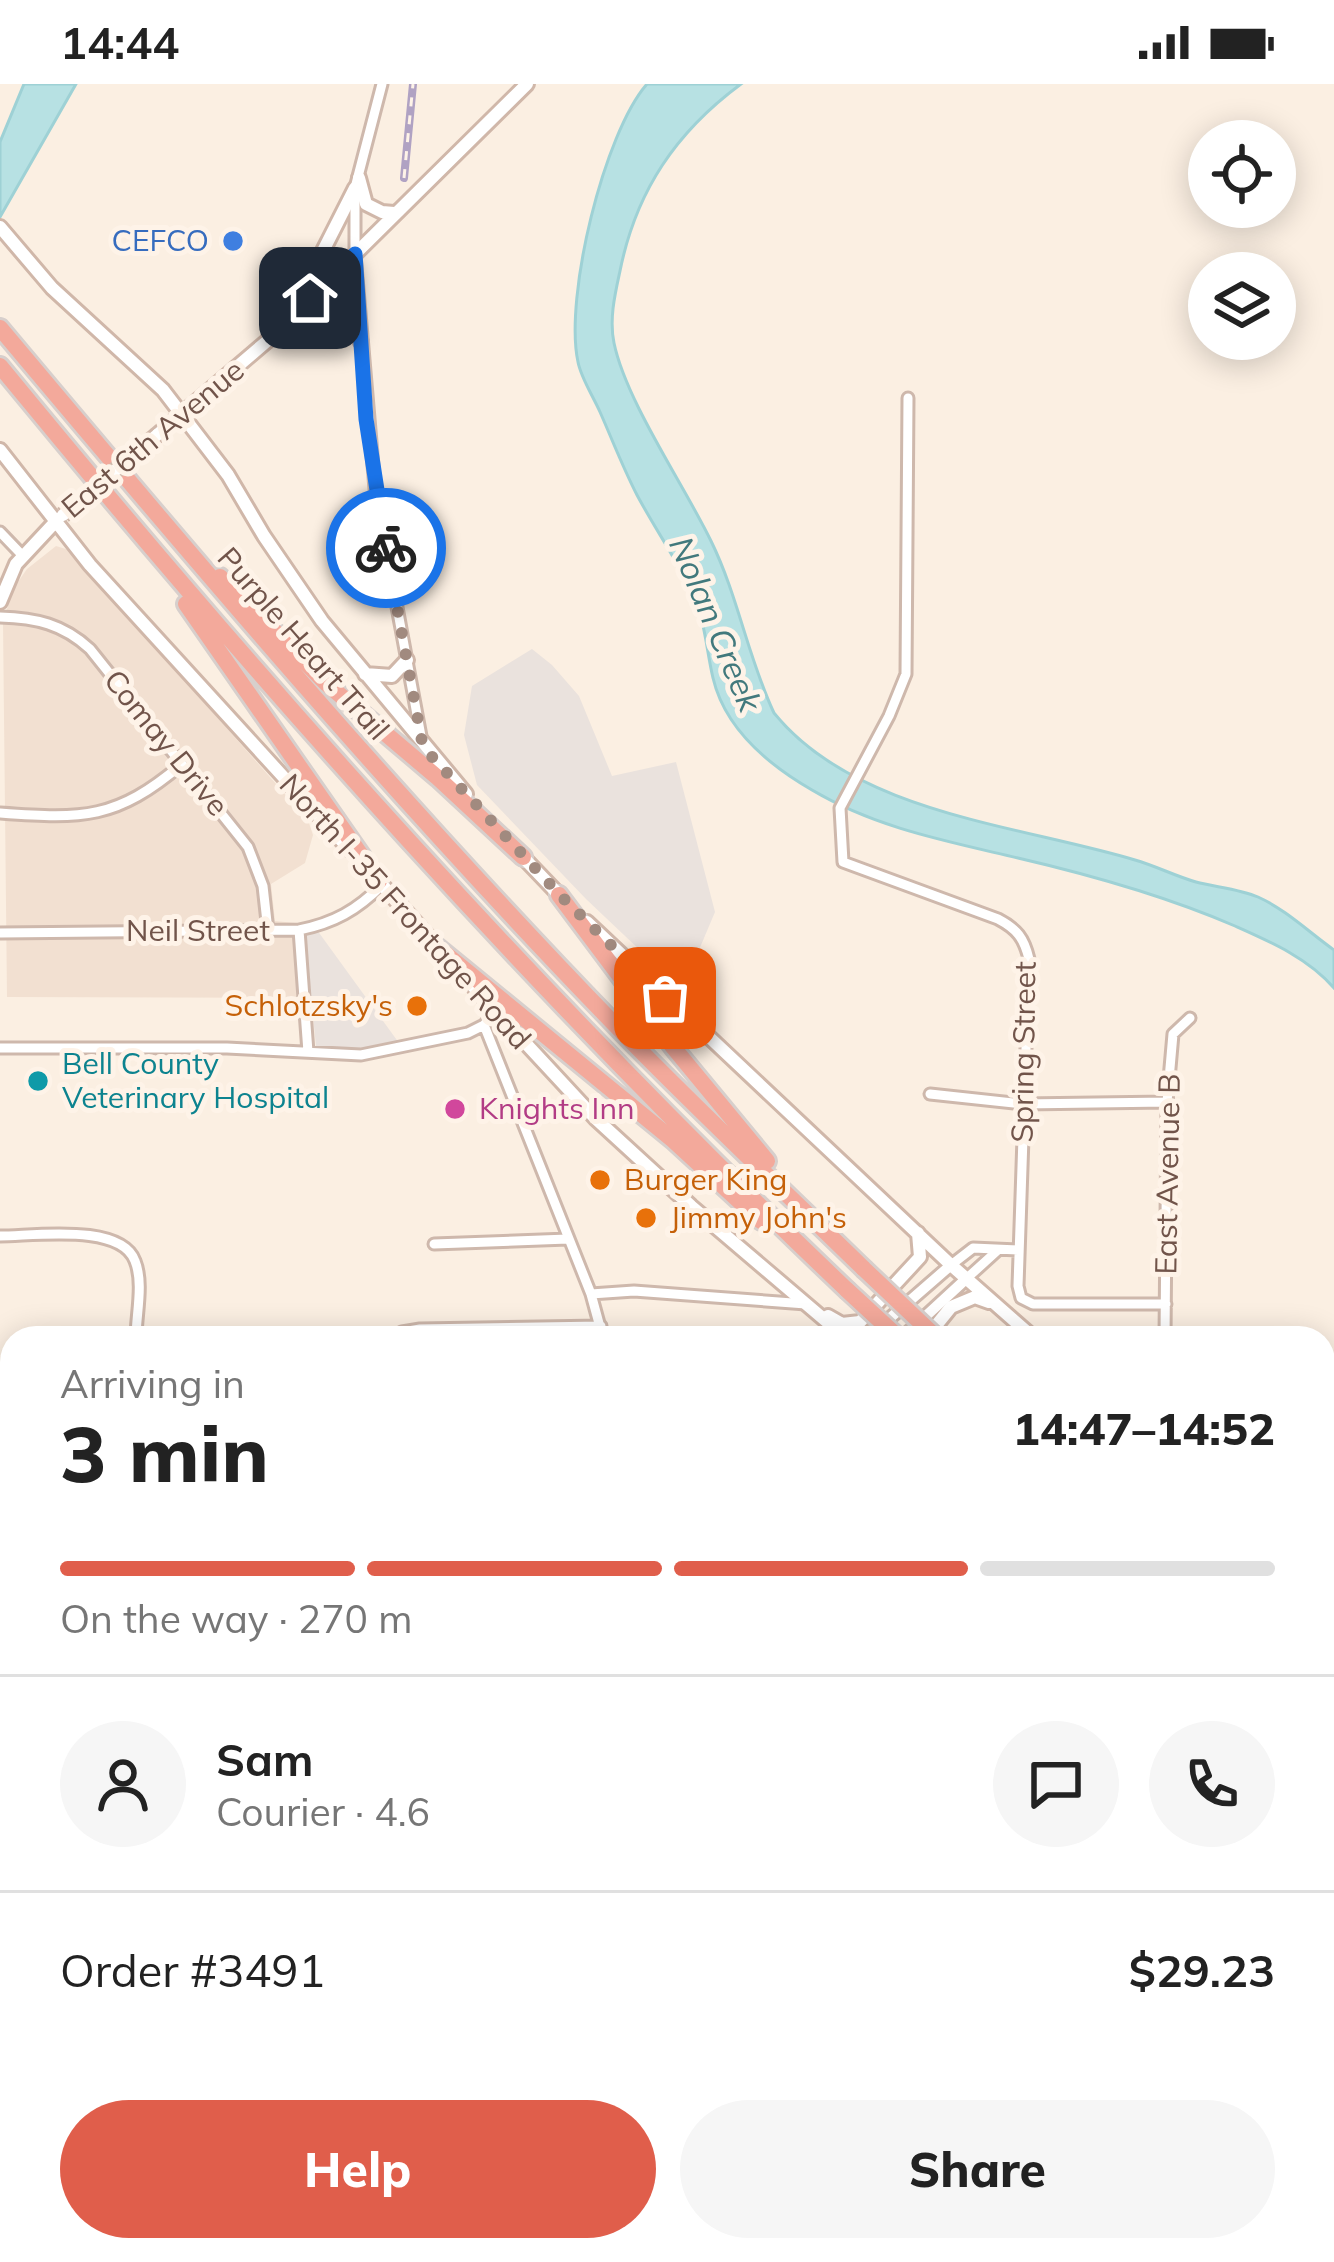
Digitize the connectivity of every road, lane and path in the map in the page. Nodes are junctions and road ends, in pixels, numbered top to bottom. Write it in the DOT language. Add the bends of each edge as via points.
graph roads {
  1 [pos="382,84"];
  2 [pos="527,84"];
  3 [pos="357,183"];
  4 [pos="394,213"];
  5 [pos="0,227"];
  6 [pos="355,254"];
  7 [pos="310,298"];
  8 [pos="287,321"];
  9 [pos="0,328"];
  10 [pos="361,342"];
  11 [pos="0,366"];
  12 [pos="908,398"];
  13 [pos="182,415"];
  14 [pos="0,450"];
  15 [pos="153,511"];
  16 [pos="59,518"];
  17 [pos="0,532"];
  18 [pos="153,552"];
  19 [pos="23,556"];
  20 [pos="0,602"];
  21 [pos="0,617"];
  22 [pos="407,661"];
  23 [pos="365,674"];
  24 [pos="423,747"];
  25 [pos="182,764"];
  26 [pos="0,813"];
  27 [pos="523,857"];
  28 [pos="380,883"];
  29 [pos="560,895"];
  30 [pos="299,930"];
  31 [pos="268,931"];
  32 [pos="0,933"];
  33 [pos="437,946"];
  34 [pos="496,1011"];
  35 [pos="1190,1018"];
  36 [pos="484,1025"];
  37 [pos="0,1048"];
  38 [pos="308,1052"];
  39 [pos="930,1094"];
  40 [pos="1167,1102"];
  41 [pos="1023,1104"];
  42 [pos="825,1231"];
  43 [pos="917,1231"];
  44 [pos="0,1237"];
  45 [pos="568,1239"];
  46 [pos="434,1244"];
  47 [pos="999,1249"];
  48 [pos="1019,1250"];
  49 [pos="816,1261"];
  50 [pos="951,1265"];
  51 [pos="966,1279"];
  52 [pos="592,1294"];
  53 [pos="806,1304"];
  54 [pos="1166,1304"];
  55 [pos="1015,1320"];
  56 [pos="136,1326"];
  57 [pos="600,1326"];
  58 [pos="832,1326"];
  59 [pos="881,1326"];
  60 [pos="888,1326"];
  61 [pos="914,1326"];
  62 [pos="924,1326"];
  63 [pos="936,1326"];
  64 [pos="1021,1326"];
  65 [pos="1165,1326"];
  1 -- 3 [label="street"];
  2 -- 4 [label="main road, East 6th Avenue"];
  3 -- 4 [label="main road" via="366,204"];
  3 -- 6 [label="street"];
  3 -- 8 [label="main road"];
  4 -- 6 [label="main road, East 6th Avenue"];
  5 -- 13 [label="main road"];
  6 -- 7 [label="main road, East 6th Avenue"];
  6 -- 10 [label="street"];
  7 -- 8 [label="main road, East 6th Avenue"];
  7 -- 10 [label="main road" via="342,307"];
  8 -- 13 [label="main road, East 6th Avenue"];
  9 -- 15 [label="highway, Purple Heart Trail"];
  10 -- 22 [label="street" via="374,483"];
  11 -- 18 [label="highway, Purple Heart Trail"];
  12 -- 41 [label="street, Spring Street" via="906,674 840,808 843,862 998,919 1025,942"];
  13 -- 16 [label="main road, East 6th Avenue, bridge"];
  13 -- 23 [label="main road"];
  14 -- 16 [label="main road, North I-35 Frontage Road"];
  15 -- 27 [label="highway" via="327,684"];
  15 -- 42 [label="highway, Purple Heart Trail" via="479,880"];
  16 -- 19 [label="main road, East 6th Avenue"];
  16 -- 28 [label="main road, North I-35 Frontage Road" via="186,672"];
  17 -- 19 [label="street"];
  18 -- 28 [label="highway"];
  18 -- 49 [label="highway, Purple Heart Trail" via="451,888"];
  19 -- 20 [label="main road, East 6th Avenue"];
  21 -- 25 [label="street, Comay Drive" via="44,621 74,635"];
  22 -- 23 [label="main road" via="392,676"];
  22 -- 24 [label="street"];
  23 -- 24 [label="main road"];
  24 -- 27 [label="main road"];
  25 -- 26 [label="street" via="102,813"];
  25 -- 31 [label="street, Comay Drive" via="258,867"];
  27 -- 29 [label="main road"];
  28 -- 30 [label="street, Neil Street" via="359,907"];
  28 -- 33 [label="main road, North I-35 Frontage Road"];
  29 -- 42 [label="highway"];
  29 -- 43 [label="main road"];
  30 -- 31 [label="street, Neil Street"];
  30 -- 38 [label="street"];
  31 -- 32 [label="street, Neil Street"];
  33 -- 34 [label="main road, North I-35 Frontage Road"];
  33 -- 49 [label="highway"];
  34 -- 36 [label="street"];
  34 -- 53 [label="main road, North I-35 Frontage Road" via="650,1170"];
  35 -- 40 [label="street, East Avenue B" via="1173,1034"];
  36 -- 38 [label="street" via="380,1053"];
  36 -- 45 [label="street"];
  37 -- 38 [label="street"];
  39 -- 41 [label="street"];
  40 -- 41 [label="street"];
  40 -- 54 [label="street, East Avenue B"];
  41 -- 48 [label="street, Spring Street"];
  42 -- 62 [label="highway, Purple Heart Trail, bridge"];
  43 -- 50 [label="main road"];
  43 -- 53 [label="main road" via="920,1257 860,1322 842,1324"];
  44 -- 56 [label="street" via="98,1236 127,1249 138,1275"];
  45 -- 46 [label="street"];
  45 -- 52 [label="street"];
  47 -- 48 [label="street"];
  47 -- 50 [label="street" via="973,1248"];
  47 -- 51 [label="street"];
  48 -- 54 [label="street, Spring Street" via="1024,1301"];
  49 -- 60 [label="highway, Purple Heart Trail, bridge"];
  50 -- 51 [label="main road"];
  50 -- 59 [label="street"];
  51 -- 55 [label="main road"];
  51 -- 61 [label="street"];
  52 -- 53 [label="street"];
  52 -- 57 [label="street"];
  53 -- 58 [label="main road, North I-35 Frontage Road"];
  54 -- 65 [label="street, East Avenue B"];
  55 -- 63 [label="main road" via="987,1301 964,1300"];
  55 -- 64 [label="main road"];
}
